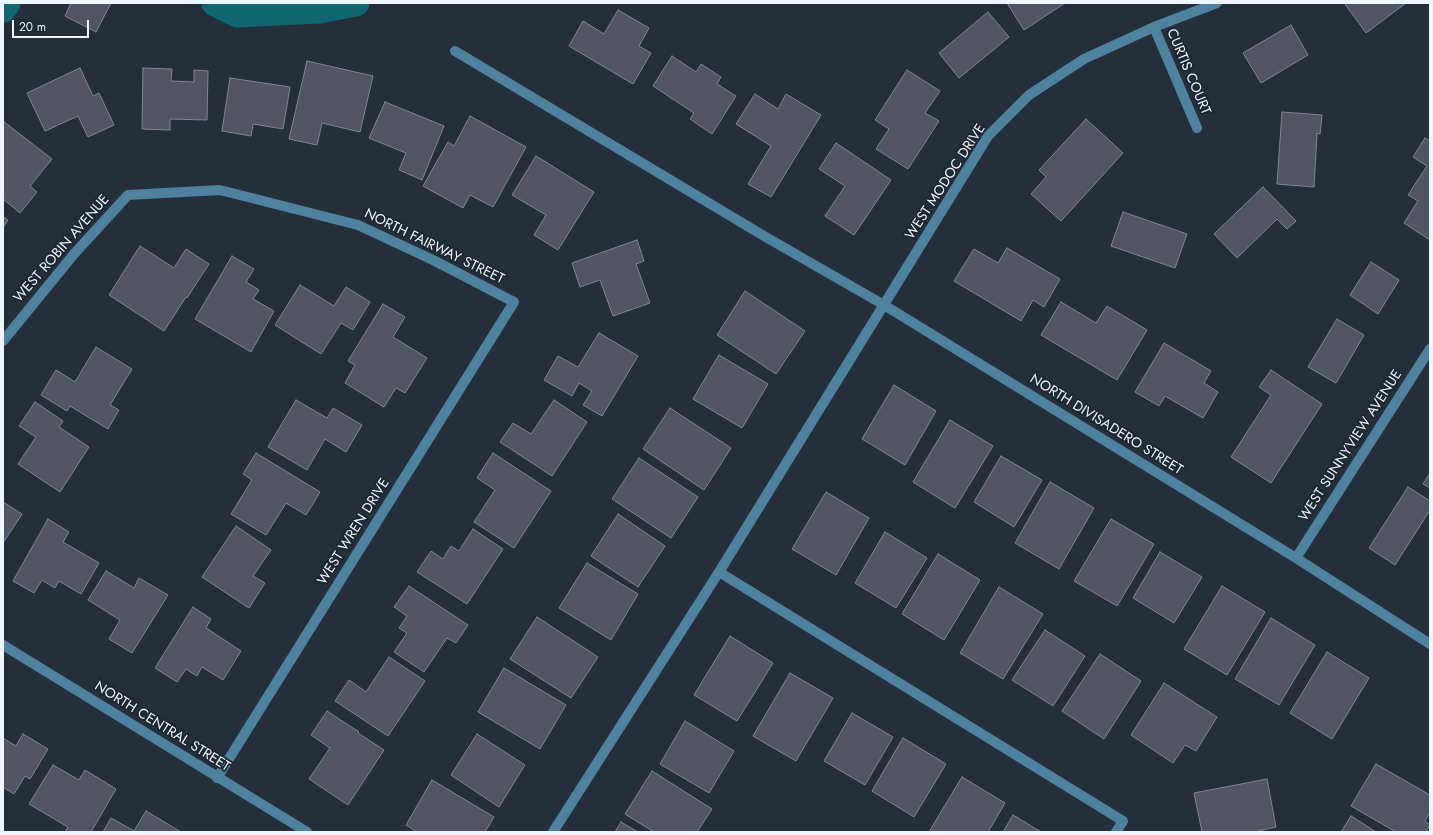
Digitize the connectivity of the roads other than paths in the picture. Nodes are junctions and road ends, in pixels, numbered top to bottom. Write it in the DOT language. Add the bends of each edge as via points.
graph roads {
  1 [pos="1217,3"];
  2 [pos="1154,27"];
  3 [pos="455,51"];
  4 [pos="1197,128"];
  5 [pos="128,195"];
  6 [pos="514,302"];
  7 [pos="884,305"];
  8 [pos="3,341"];
  9 [pos="1430,348"];
  10 [pos="1296,558"];
  11 [pos="719,572"];
  12 [pos="1430,644"];
  13 [pos="3,645"];
  14 [pos="217,778"];
  15 [pos="307,832"];
  16 [pos="553,832"];
  17 [pos="1116,832"];
  1 -- 2 [label="street, WEST MODOC DRIVE"];
  2 -- 4 [label="street, CURTIS COURT"];
  2 -- 7 [label="street, WEST MODOC DRIVE" via="1084,59 1029,95 988,136"];
  3 -- 7 [label="street, NORTH DIVISADERO STREET"];
  5 -- 6 [label="street, NORTH FAIRWAY STREET" via="220,190 358,225"];
  5 -- 8 [label="street, WEST ROBIN AVENUE" via="74,254"];
  6 -- 14 [label="street, WEST WREN DRIVE"];
  7 -- 10 [label="street, NORTH DIVISADERO STREET"];
  7 -- 11 [label="street, WEST MODOC DRIVE"];
  9 -- 10 [label="street, WEST SUNNYVIEW AVENUE"];
  10 -- 12 [label="street, NORTH DIVISADERO STREET"];
  11 -- 16 [label="street, WEST MODOC DRIVE"];
  11 -- 17 [label="street" via="1123,821"];
  13 -- 14 [label="street, NORTH CENTRAL STREET"];
  14 -- 15 [label="street, NORTH CENTRAL STREET"];
}
